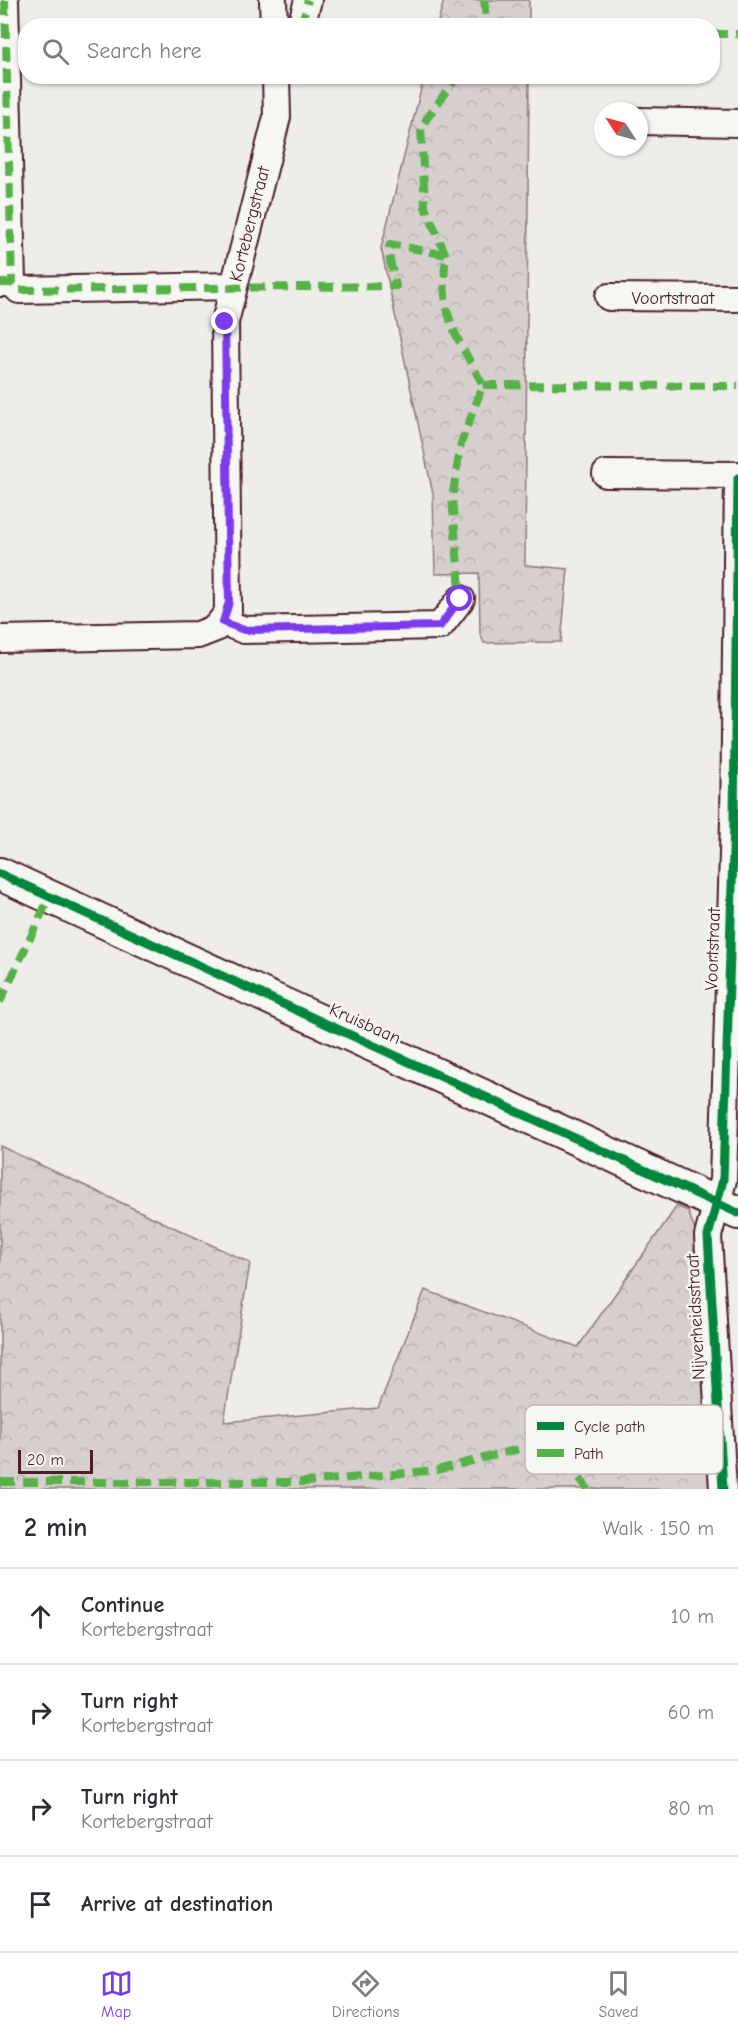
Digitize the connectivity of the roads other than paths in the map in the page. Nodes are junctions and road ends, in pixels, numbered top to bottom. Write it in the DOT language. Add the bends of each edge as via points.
graph roads {
  1 [pos="5,0"];
  2 [pos="273,0"];
  3 [pos="308,0"];
  4 [pos="274,18"];
  5 [pos="303,18"];
  6 [pos="276,84"];
  7 [pos="648,121"];
  8 [pos="738,123"];
  9 [pos="6,283"];
  10 [pos="234,286"];
  11 [pos="609,297"];
  12 [pos="738,298"];
  13 [pos="606,474"];
  14 [pos="738,477"];
  15 [pos="460,599"];
  16 [pos="223,622"];
  17 [pos="0,639"];
  18 [pos="0,874"];
  19 [pos="727,1208"];
  20 [pos="718,1405"];
  21 [pos="722,1474"];
  22 [pos="723,1489"];
  1 -- 9 [label="street"];
  2 -- 4 [label="street"];
  3 -- 5 [label="street"];
  6 -- 10 [label="street, Kortebergstraat" via="277,117"];
  7 -- 8 [label="street"];
  9 -- 10 [label="street" via="19,290"];
  10 -- 16 [label="street, Kortebergstraat" via="225,322 229,602"];
  11 -- 12 [label="street, Voortstraat"];
  13 -- 14 [label="street, Voortstraat"];
  14 -- 19 [label="street, Voortstraat" via="734,821 723,1180"];
  15 -- 16 [label="street" via="440,626 244,630"];
  16 -- 17 [label="street" via="198,635"];
  18 -- 19 [label="street, Kruisbaan"];
  19 -- 20 [label="street, Nijverheidsstraat" via="708,1236"];
  21 -- 22 [label="street, Nijverheidsstraat"];
}
